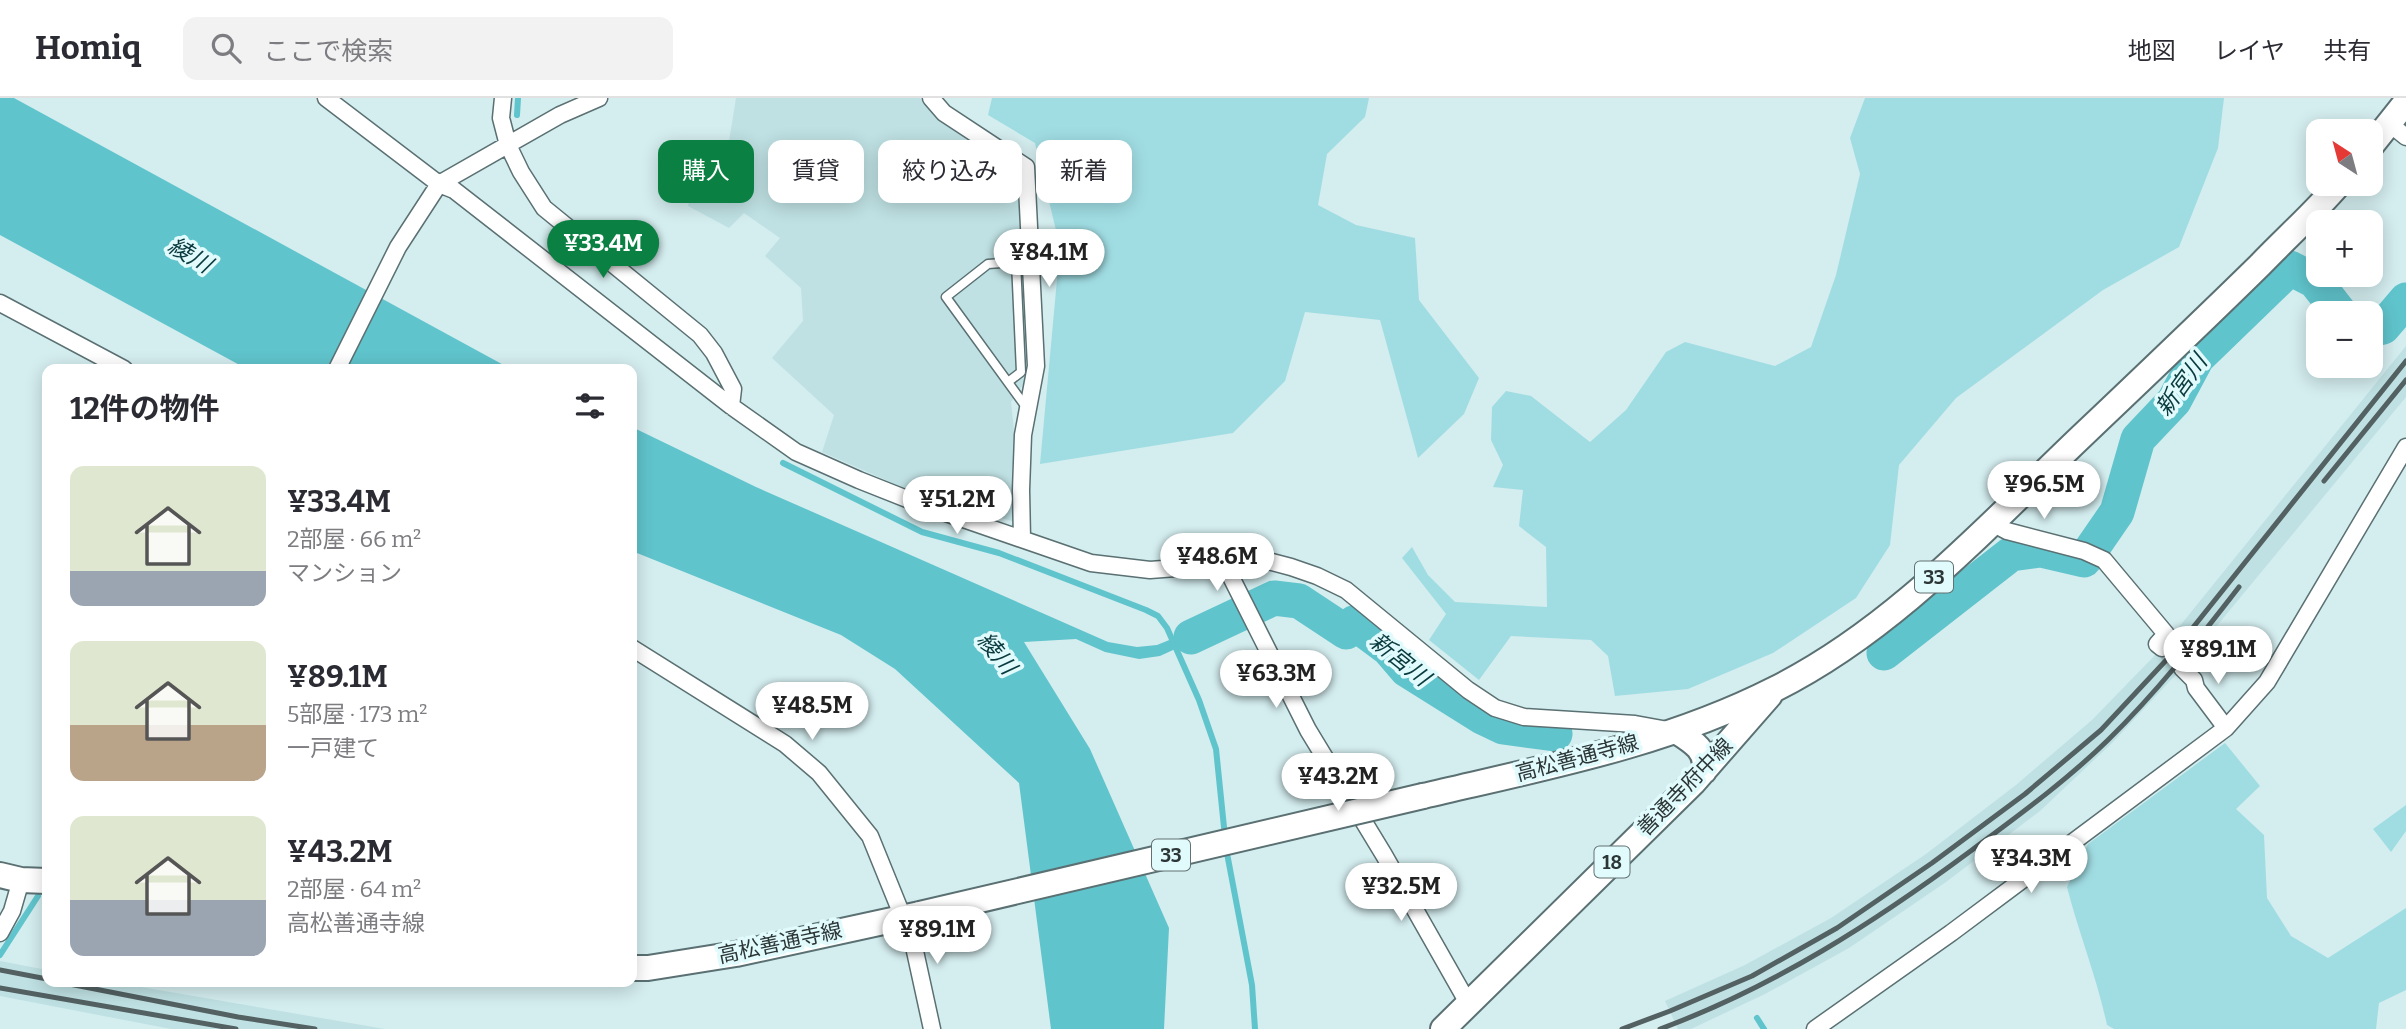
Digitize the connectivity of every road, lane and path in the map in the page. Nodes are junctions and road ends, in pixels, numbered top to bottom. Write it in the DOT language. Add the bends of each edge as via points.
graph roads {
  1 [pos="326,98"];
  2 [pos="503,98"];
  3 [pos="599,98"];
  4 [pos="931,98"];
  5 [pos="2406,102"];
  6 [pos="2398,131"];
  7 [pos="508,145"];
  8 [pos="439,184"];
  9 [pos="2327,196"];
  10 [pos="0,303"];
  11 [pos="115,364"];
  12 [pos="340,364"];
  13 [pos="1008,382"];
  14 [pos="731,406"];
  15 [pos="1028,409"];
  16 [pos="2406,447"];
  17 [pos="1992,523"];
  18 [pos="1023,539"];
  19 [pos="1225,565"];
  20 [pos="2162,649"];
  21 [pos="637,651"];
  22 [pos="2182,668"];
  23 [pos="1775,690"];
  24 [pos="2226,728"];
  25 [pos="1676,731"];
  26 [pos="1704,771"];
  27 [pos="32,878"];
  28 [pos="911,915"];
  29 [pos="0,933"];
  30 [pos="637,968"];
  31 [pos="1468,1003"];
  32 [pos="932,1029"];
  33 [pos="1443,1029"];
  34 [pos="1815,1029"];
  1 -- 8 [label="street"];
  2 -- 7 [label="street" via="501,118"];
  3 -- 7 [label="street"];
  4 -- 15 [label="street" via="944,113 1026,167 1036,356"];
  5 -- 6 [label="main road"];
  7 -- 8 [label="street"];
  7 -- 14 [label="street" via="544,208 700,335 733,389"];
  8 -- 12 [label="street" via="398,247"];
  8 -- 14 [label="street" via="454,190"];
  9 -- 17 [label="main road, 高松善通寺線 / 33"];
  10 -- 11 [label="street"];
  13 -- 13 [label="lane" via="1021,372 1016,262 988,264 946,296"];
  13 -- 15 [label="lane"];
  14 -- 18 [label="street" via="809,458 917,503"];
  15 -- 18 [label="street" via="1023,435"];
  16 -- 24 [label="street" via="2267,682"];
  17 -- 20 [label="street" via="2104,560 2166,634 2157,644"];
  17 -- 23 [label="main road, 高松善通寺線 / 33" via="1922,589 1846,647"];
  18 -- 19 [label="street" via="1091,563 1150,569"];
  19 -- 25 [label="street" via="1268,561 1346,590 1495,708 1524,717"];
  19 -- 31 [label="street" via="1308,730"];
  21 -- 28 [label="street" via="785,744 819,773 870,836"];
  22 -- 24 [label="street"];
  23 -- 25 [label="main road, 高松善通寺線 / 33"];
  23 -- 26 [label="main road, 善通寺府中線 / 18"];
  24 -- 34 [label="street"];
  25 -- 26 [label="main road" via="1703,752"];
  25 -- 28 [label="main road, 高松善通寺線 / 33, bridge" via="1573,760"];
  26 -- 31 [label="main road, 善通寺府中線 / 18"];
  27 -- 29 [label="street"];
  28 -- 30 [label="main road, 高松善通寺線 / 33" via="736,954"];
  28 -- 32 [label="street"];
  31 -- 33 [label="main road, 善通寺府中線 / 18"];
}
